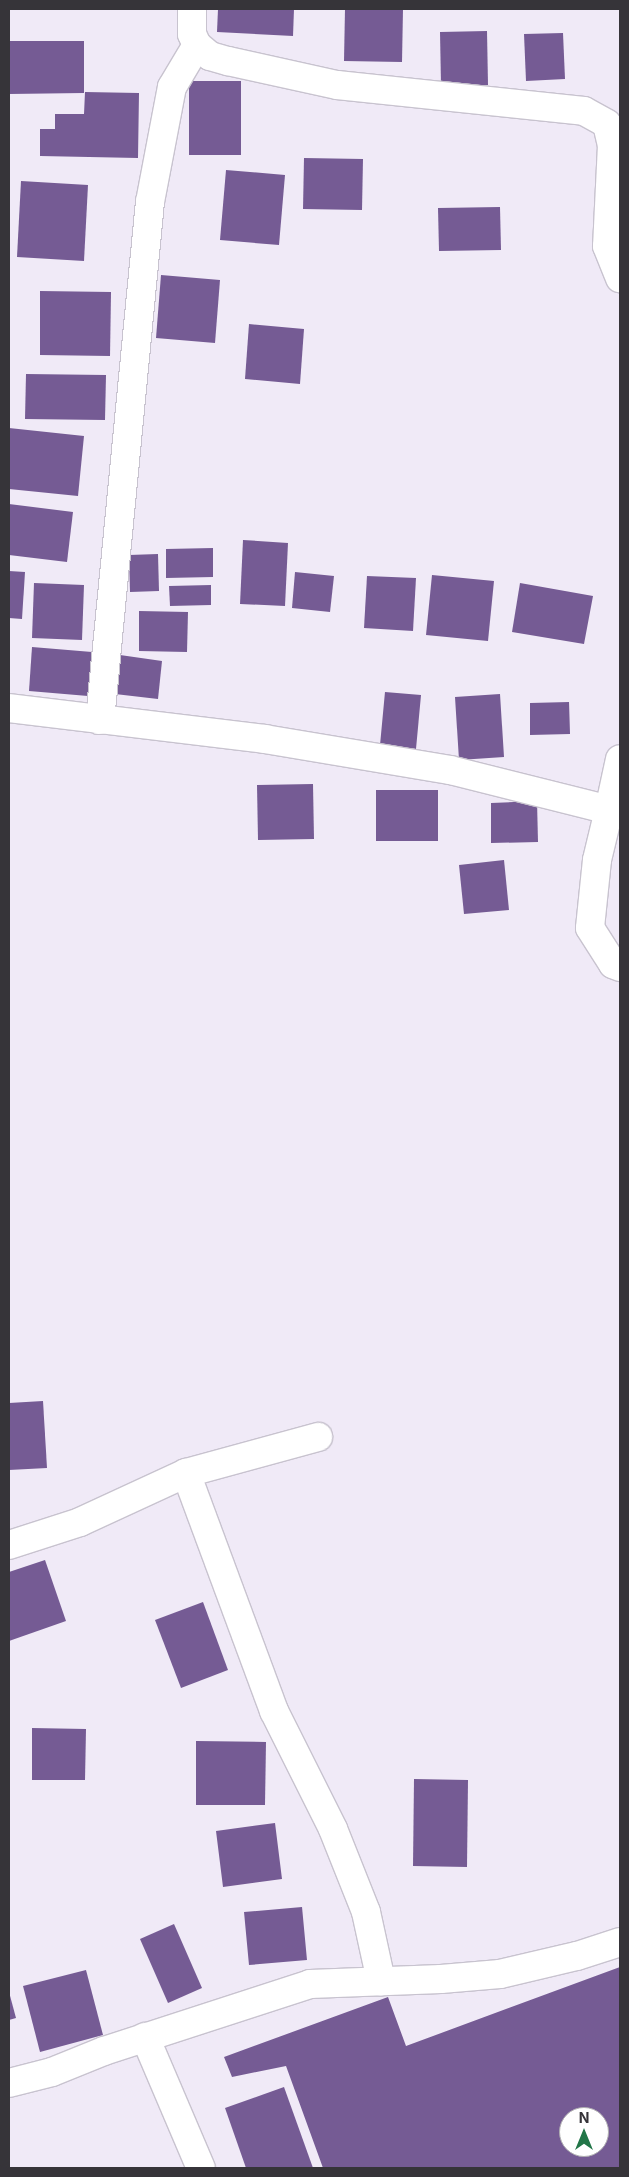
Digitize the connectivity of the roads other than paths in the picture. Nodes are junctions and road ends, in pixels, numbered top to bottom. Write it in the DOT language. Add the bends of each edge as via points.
graph roads {
  1 [pos="192,9"];
  2 [pos="197,45"];
  3 [pos="620,279"];
  4 [pos="9,708"];
  5 [pos="100,720"];
  6 [pos="620,759"];
  7 [pos="609,810"];
  8 [pos="620,967"];
  9 [pos="318,1437"];
  10 [pos="186,1473"];
  11 [pos="9,1545"];
  12 [pos="620,1942"];
  13 [pos="381,1982"];
  14 [pos="146,2037"];
  15 [pos="9,2084"];
  16 [pos="201,2168"];
  1 -- 2 [label="street" via="192,34"];
  2 -- 3 [label="street" via="210,56 337,85 584,111 607,124 612,145 607,246"];
  2 -- 5 [label="street" via="172,87 150,202"];
  4 -- 5 [label="street"];
  5 -- 7 [label="street" via="265,740 450,770"];
  6 -- 7 [label="street"];
  7 -- 8 [label="street" via="597,860 590,928 612,964"];
  9 -- 10 [label="street"];
  10 -- 11 [label="street" via="80,1522"];
  10 -- 13 [label="street" via="274,1711 333,1829 366,1912"];
  12 -- 13 [label="street" via="578,1956 500,1974"];
  13 -- 14 [label="street" via="310,1984"];
  14 -- 15 [label="street" via="52,2072"];
  14 -- 16 [label="street"];
}
